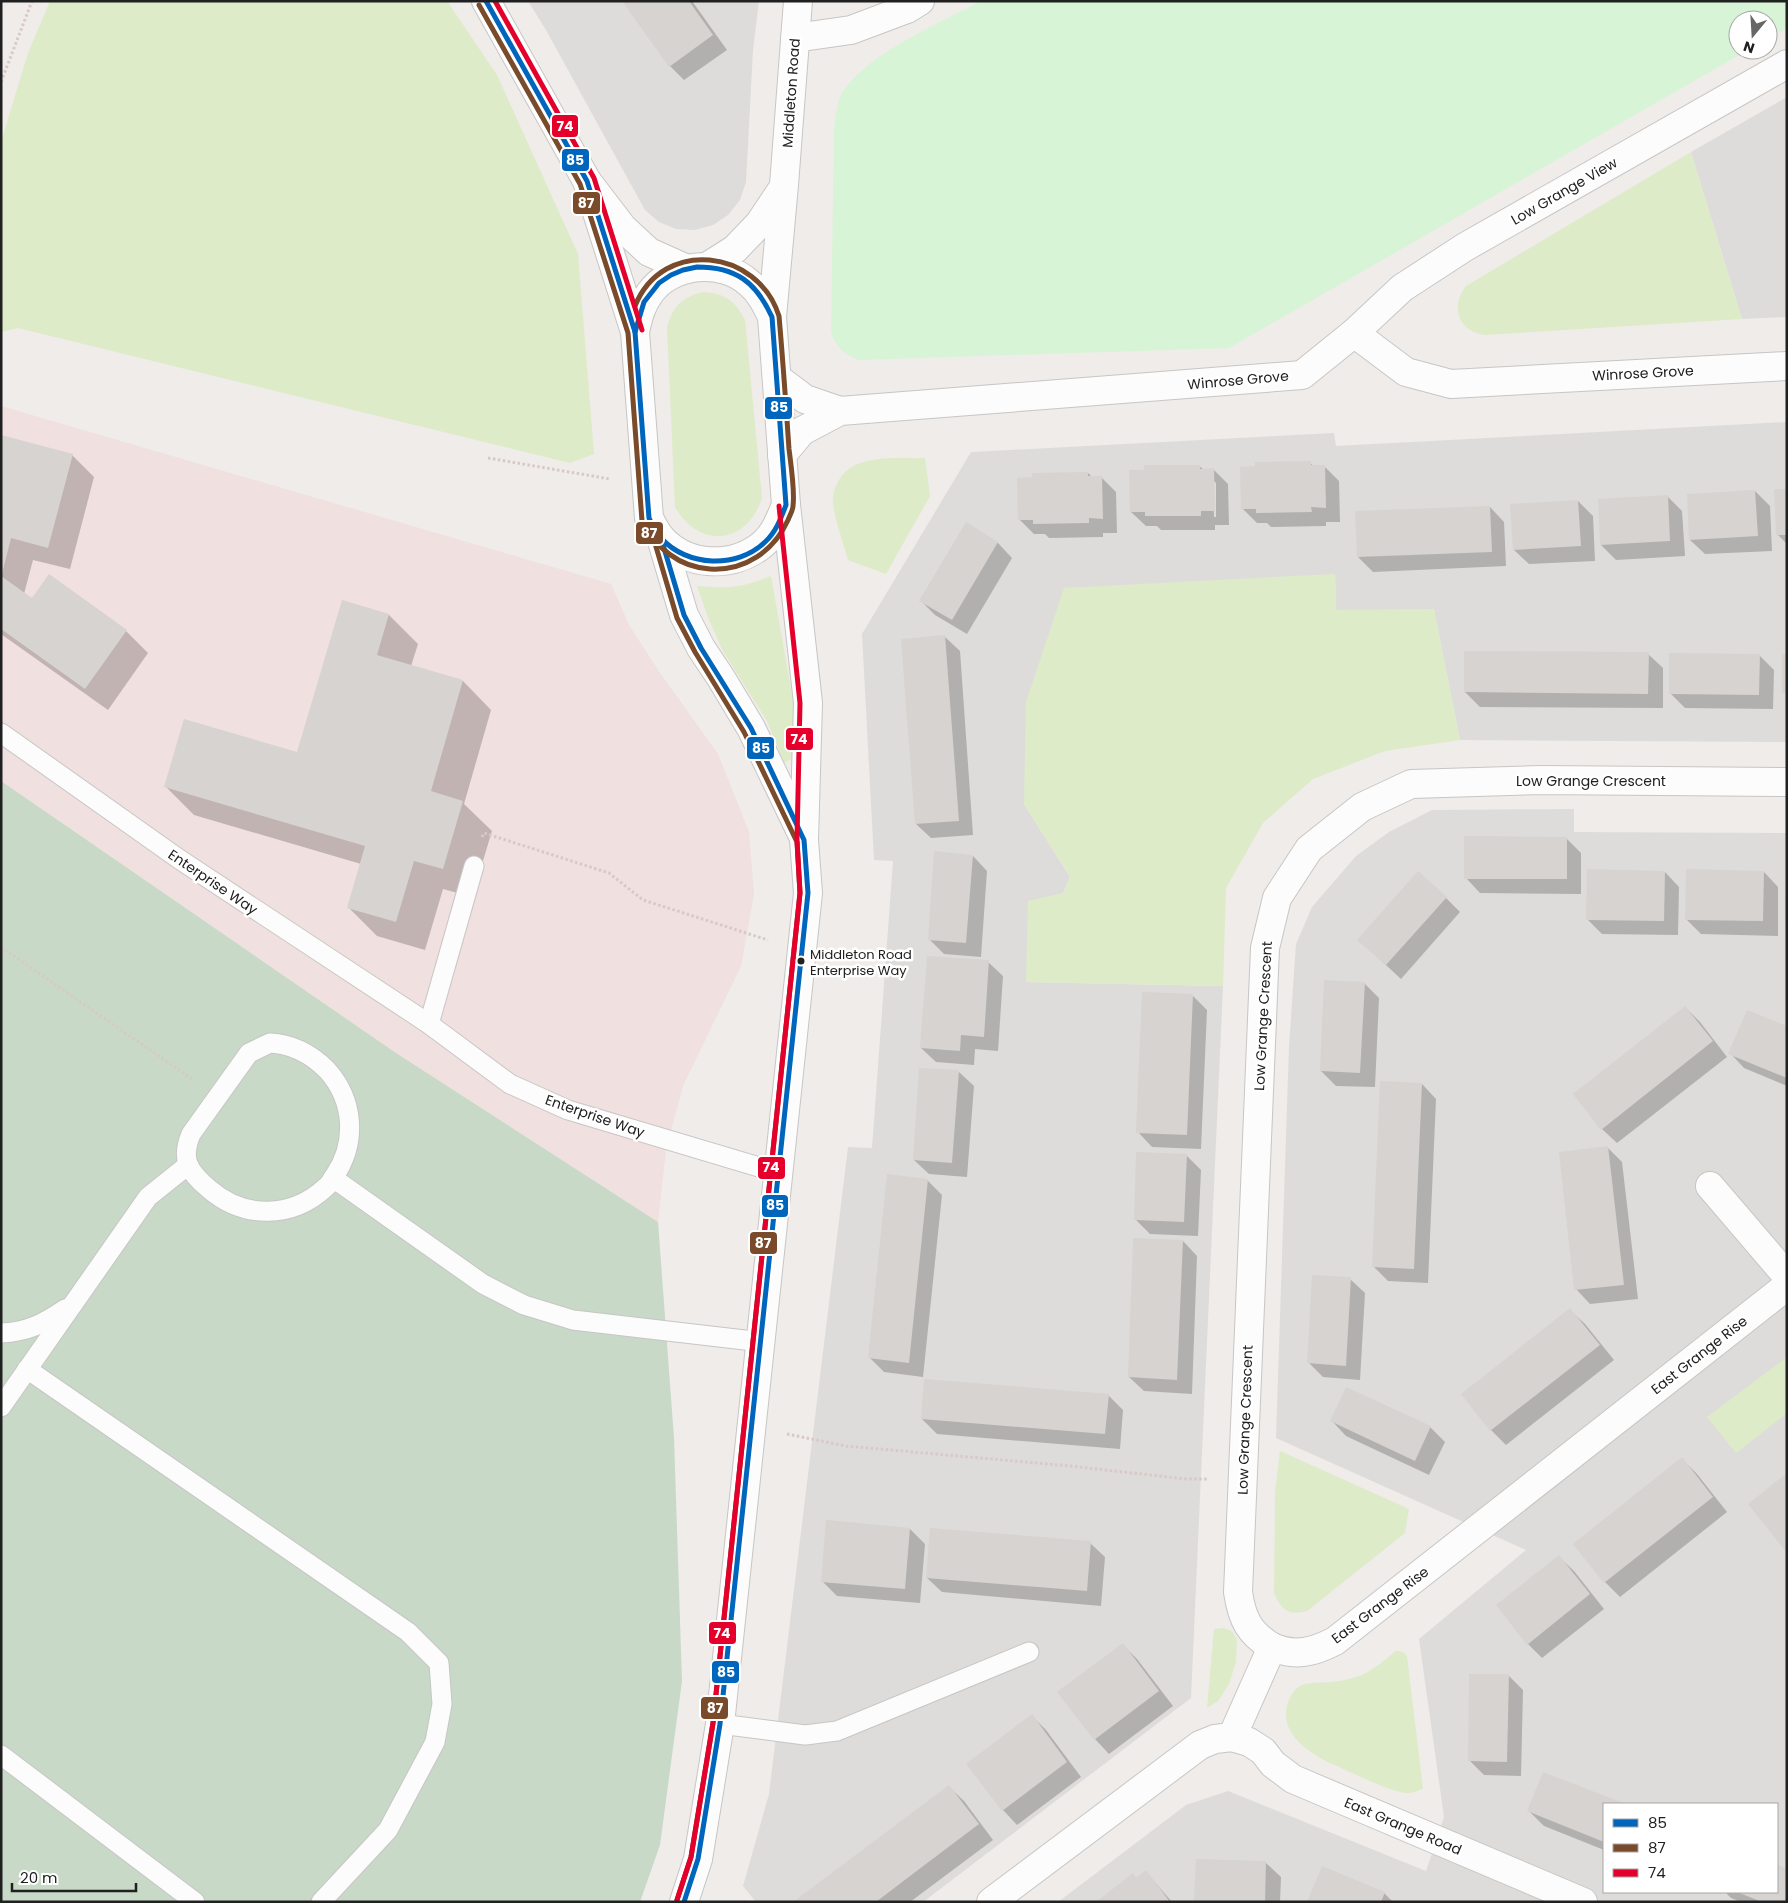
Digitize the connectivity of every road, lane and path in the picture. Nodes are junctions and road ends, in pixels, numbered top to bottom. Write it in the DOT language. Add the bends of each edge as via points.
graph roads {
  1 [pos="32,1"];
  2 [pos="486,1"];
  3 [pos="798,1"];
  4 [pos="920,1"];
  5 [pos="795,38"];
  6 [pos="1787,64"];
  7 [pos="1,82"];
  8 [pos="587,181"];
  9 [pos="784,185"];
  10 [pos="697,268"];
  11 [pos="772,318"];
  12 [pos="635,332"];
  13 [pos="1354,333"];
  14 [pos="1787,366"];
  15 [pos="777,378"];
  16 [pos="840,412"];
  17 [pos="782,455"];
  18 [pos="488,458"];
  19 [pos="646,485"];
  20 [pos="786,505"];
  21 [pos="661,538"];
  22 [pos="1,733"];
  23 [pos="1787,782"];
  24 [pos="804,840"];
  25 [pos="474,866"];
  26 [pos="1,947"];
  27 [pos="802,951"];
  28 [pos="429,1024"];
  29 [pos="218,1096"];
  30 [pos="188,1165"];
  31 [pos="779,1173"];
  32 [pos="333,1178"];
  33 [pos="1710,1186"];
  34 [pos="1787,1276"];
  35 [pos="1787,1286"];
  36 [pos="74,1303"];
  37 [pos="1,1333"];
  38 [pos="762,1342"];
  39 [pos="27,1369"];
  40 [pos="1,1407"];
  41 [pos="752,1428"];
  42 [pos="1243,1480"];
  43 [pos="1272,1647"];
  44 [pos="1029,1652"];
  45 [pos="720,1724"];
  46 [pos="1232,1737"];
  47 [pos="1,1755"];
  48 [pos="195,1902"];
  49 [pos="321,1902"];
  50 [pos="684,1902"];
  51 [pos="991,1902"];
  52 [pos="1582,1902"];
  1 -- 7 [label="path"];
  2 -- 8 [label="street"];
  3 -- 5 [label="street, Middleton Road"];
  4 -- 5 [label="street" via="851,30"];
  5 -- 9 [label="street, Middleton Road"];
  6 -- 13 [label="street, Low Grange View" via="1465,247 1402,288"];
  8 -- 10 [label="street" via="622,228 649,252"];
  8 -- 12 [label="street"];
  9 -- 10 [label="street, Middleton Road" via="760,224 735,249"];
  9 -- 11 [label="street, Middleton Road"];
  10 -- 11 [label="street, Middleton Road" via="729,271 748,282 763,298"];
  10 -- 12 [label="street, Middleton Road" via="667,278 650,292 640,311"];
  11 -- 15 [label="street, Middleton Road"];
  12 -- 19 [label="street, Middleton Road"];
  13 -- 14 [label="street, Winrose Grove" via="1406,372 1451,384"];
  13 -- 16 [label="street, Winrose Grove" via="1302,375"];
  15 -- 16 [label="street, Winrose Grove" via="805,399"];
  15 -- 17 [label="street, Middleton Road"];
  16 -- 17 [label="street, Winrose Grove" via="802,431"];
  17 -- 20 [label="street, Middleton Road"];
  18 -- 19 [label="path"];
  19 -- 21 [label="street, Middleton Road" via="649,518"];
  20 -- 21 [label="street, Middleton Road" via="778,526 764,544 744,556 722,562 700,561 678,552"];
  20 -- 24 [label="street, Middleton Road" via="808,703"];
  21 -- 24 [label="street, Middleton Road" via="684,615 751,728"];
  22 -- 28 [label="lane, Enterprise Way" via="179,860"];
  23 -- 42 [label="street, Low Grange Crescent" via="1541,780 1410,784 1362,807 1309,849 1277,898 1265,948"];
  24 -- 27 [label="street, Middleton Road" via="808,893"];
  25 -- 27 [label="path" via="484,832 609,873 643,900"];
  25 -- 28 [label="lane"];
  26 -- 29 [label="path"];
  27 -- 31 [label="street, Middleton Road"];
  28 -- 31 [label="lane, Enterprise Way" via="510,1084 568,1110"];
  29 -- 30 [label="lane" via="191,1134 186,1154"];
  29 -- 32 [label="lane" via="249,1053 259,1047 282,1044 317,1060 337,1081 348,1107 350,1136 343,1163"];
  30 -- 32 [label="lane" via="193,1174 222,1200 248,1210 277,1212 304,1203 327,1187"];
  30 -- 36 [label="lane" via="148,1197"];
  31 -- 38 [label="street, Middleton Road"];
  32 -- 38 [label="lane" via="483,1284 524,1305 573,1320"];
  33 -- 34 [label="street"];
  35 -- 43 [label="street, East Grange Rise" via="1335,1641 1318,1650 1299,1653"];
  36 -- 37 [label="lane" via="47,1322 20,1332"];
  36 -- 39 [label="lane"];
  38 -- 41 [label="street, Middleton Road"];
  39 -- 40 [label="lane"];
  39 -- 49 [label="lane" via="408,1632 439,1664 442,1704 435,1742 388,1830"];
  41 -- 42 [label="path" via="856,1447 1186,1479"];
  41 -- 45 [label="street, Middleton Road"];
  42 -- 43 [label="street, Low Grange Crescent" via="1240,1611 1249,1628"];
  43 -- 46 [label="street"];
  44 -- 45 [label="lane" via="837,1731 805,1735"];
  45 -- 50 [label="street, Middleton Road" via="698,1859"];
  46 -- 51 [label="street" via="1200,1745"];
  46 -- 52 [label="street, East Grange Road" via="1249,1742 1293,1780"];
  47 -- 48 [label="lane"];
}
